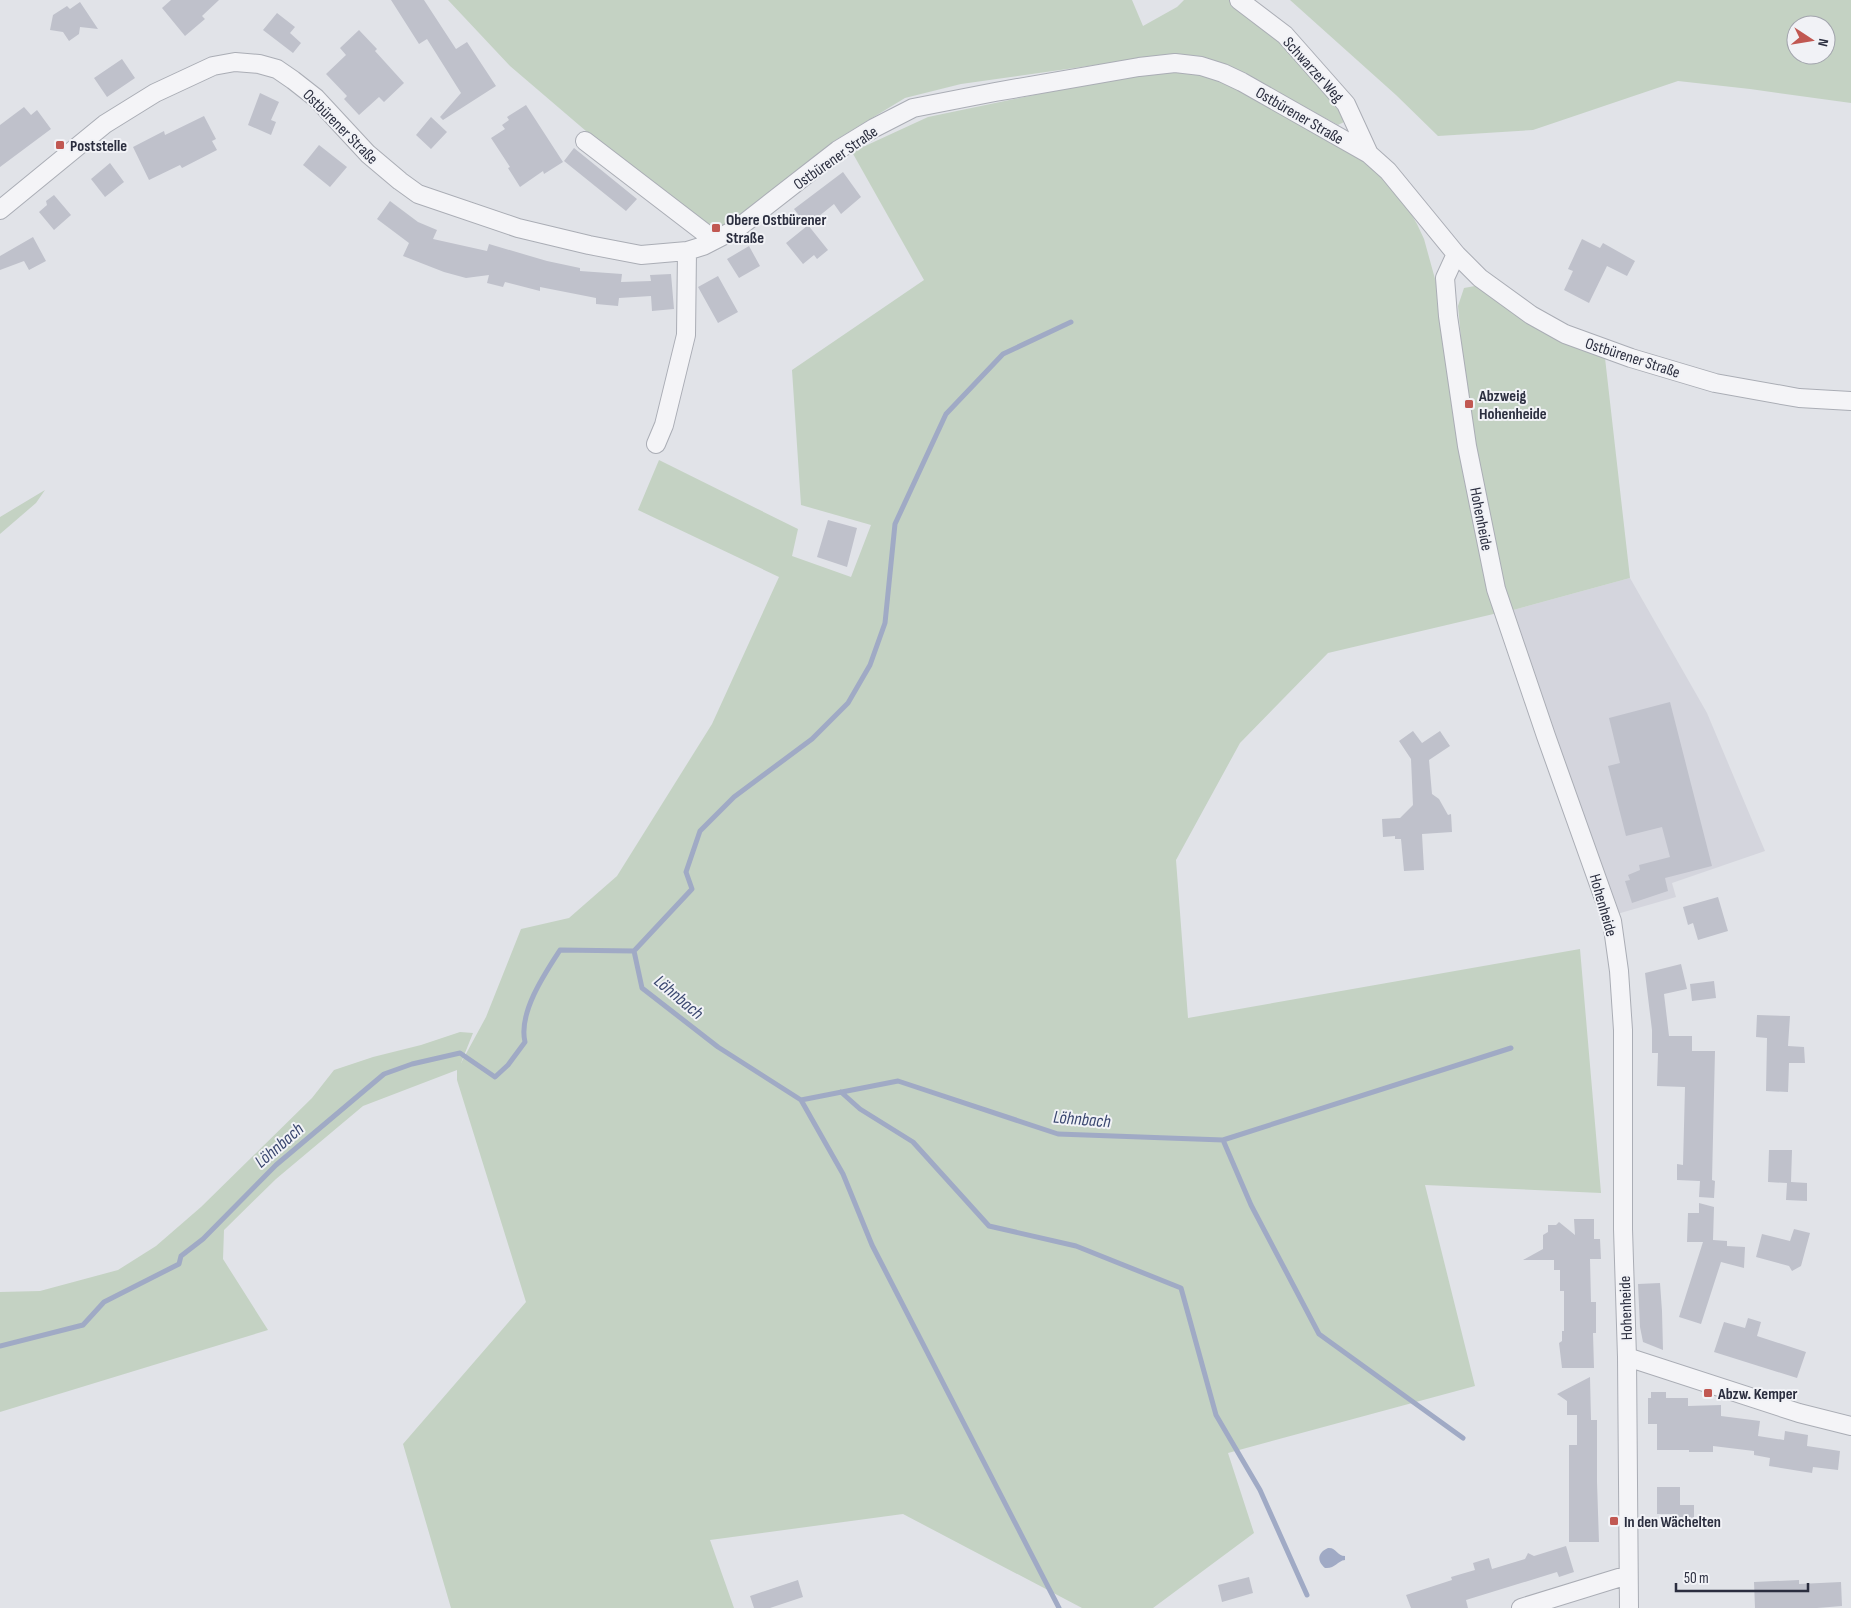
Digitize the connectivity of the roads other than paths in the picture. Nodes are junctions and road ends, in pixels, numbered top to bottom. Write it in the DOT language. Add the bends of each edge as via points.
graph roads {
  1 [pos="1239,0"];
  2 [pos="585,141"];
  3 [pos="1368,154"];
  4 [pos="0,210"];
  5 [pos="714,240"];
  6 [pos="687,251"];
  7 [pos="1456,254"];
  8 [pos="1851,401"];
  9 [pos="656,444"];
  10 [pos="1627,1357"];
  11 [pos="1851,1426"];
  12 [pos="1628,1575"];
  13 [pos="1520,1608"];
  14 [pos="1629,1608"];
  1 -- 3 [label="street, Schwarzer Weg" via="1285,35 1346,104"];
  2 -- 5 [label="street"];
  3 -- 5 [label="street, Ostbürener Straße" via="1223,73 1175,63 1139,67 913,108 838,150 738,228"];
  3 -- 7 [label="street, Ostbürener Straße" via="1388,171"];
  4 -- 6 [label="street, Ostbürener Straße" via="105,124 155,93 213,66 235,62 277,69 293,80 316,98 368,154 418,194 518,228 589,245 641,254"];
  5 -- 6 [label="street, Ostbürener Straße"];
  6 -- 9 [label="street" via="686,335"];
  7 -- 8 [label="street, Ostbürener Straße" via="1480,278 1531,315 1585,342 1715,382 1799,398"];
  7 -- 10 [label="street, Hohenheide" via="1445,278 1448,316 1467,446 1496,589 1612,921 1623,1030"];
  10 -- 11 [label="street" via="1799,1413"];
  10 -- 12 [label="street, Hohenheide"];
  12 -- 13 [label="street"];
  12 -- 14 [label="street, Hohenheide"];
}
